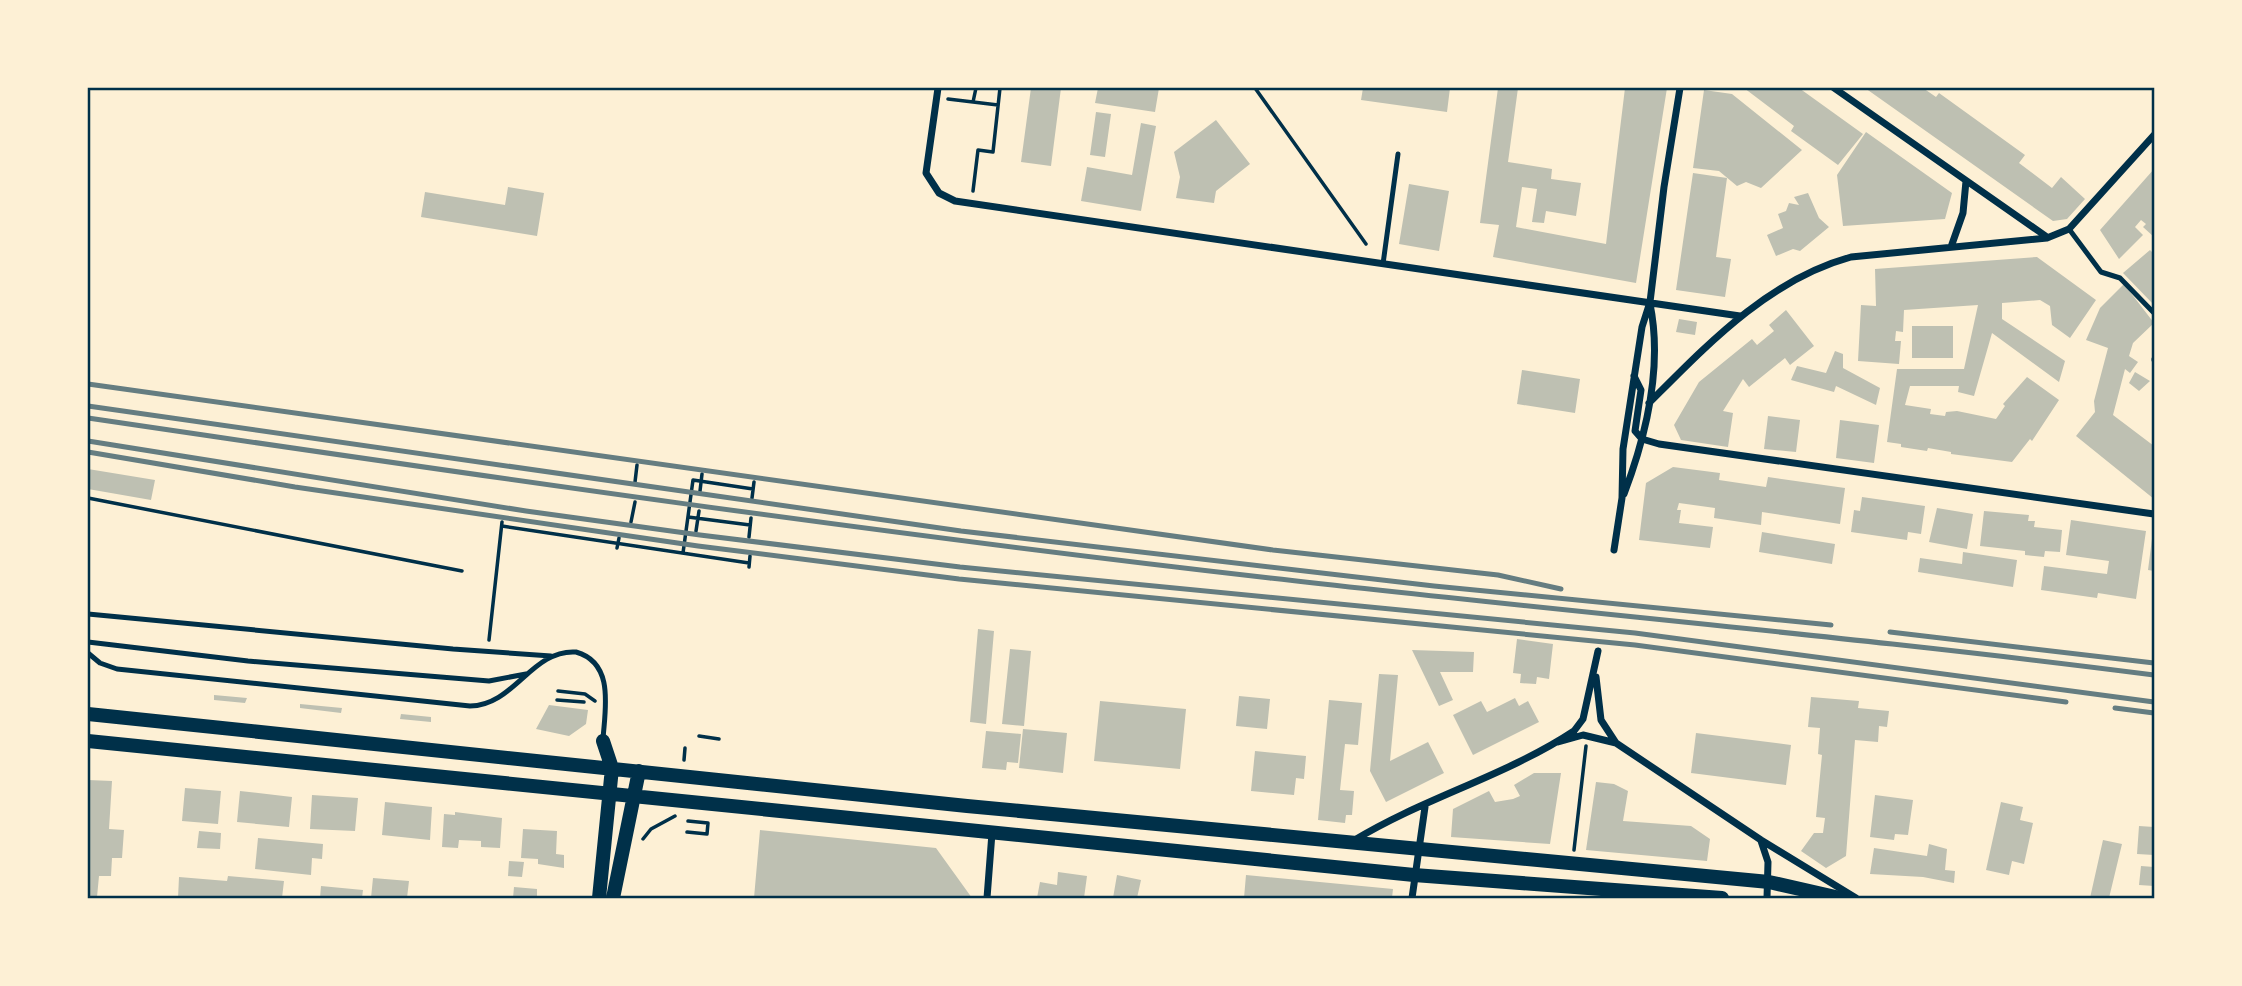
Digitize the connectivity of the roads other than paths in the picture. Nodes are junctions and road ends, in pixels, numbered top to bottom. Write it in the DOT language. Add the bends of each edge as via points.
graph roads {
  1 [pos="937,88"];
  2 [pos="1680,88"];
  3 [pos="1834,88"];
  4 [pos="2154,135"];
  5 [pos="1398,155"];
  6 [pos="1966,181"];
  7 [pos="2069,229"];
  8 [pos="2047,238"];
  9 [pos="1951,247"];
  10 [pos="1383,264"];
  11 [pos="1650,302"];
  12 [pos="2154,313"];
  13 [pos="1740,316"];
  14 [pos="1634,376"];
  15 [pos="1648,403"];
  16 [pos="1642,439"];
  17 [pos="1622,498"];
  18 [pos="2154,514"];
  19 [pos="1614,550"];
  20 [pos="88,614"];
  21 [pos="88,642"];
  22 [pos="1598,651"];
  23 [pos="88,653"];
  24 [pos="554,656"];
  25 [pos="532,671"];
  26 [pos="1595,672"];
  27 [pos="88,714"];
  28 [pos="88,741"];
  29 [pos="603,741"];
  30 [pos="1558,742"];
  31 [pos="1616,743"];
  32 [pos="579,764"];
  33 [pos="612,768"];
  34 [pos="639,771"];
  35 [pos="610,792"];
  36 [pos="636,794"];
  37 [pos="1425,807"];
  38 [pos="992,833"];
  39 [pos="1761,840"];
  40 [pos="1352,841"];
  41 [pos="1417,848"];
  42 [pos="1414,875"];
  43 [pos="1769,882"];
  44 [pos="599,898"];
  45 [pos="613,898"];
  46 [pos="987,898"];
  47 [pos="1412,898"];
  48 [pos="1722,898"];
  49 [pos="1767,898"];
  50 [pos="1840,898"];
  51 [pos="1856,898"];
  1 -- 10 [label="street" via="926,173 939,193 972,204"];
  2 -- 11 [label="street"];
  3 -- 6 [label="street"];
  4 -- 7 [label="street"];
  5 -- 10 [label="lane"];
  6 -- 8 [label="street"];
  6 -- 9 [label="street" via="1963,213"];
  7 -- 8 [label="street"];
  7 -- 12 [label="lane" via="2101,272 2120,278"];
  8 -- 9 [label="street"];
  9 -- 13 [label="street" via="1851,257 1826,264 1779,287"];
  10 -- 11 [label="street"];
  11 -- 13 [label="street"];
  11 -- 14 [label="street"];
  11 -- 15 [label="street" via="1655,343"];
  13 -- 15 [label="street"];
  14 -- 16 [label="street" via="1641,390 1634,426"];
  14 -- 17 [label="street" via="1623,449"];
  15 -- 16 [label="street"];
  16 -- 17 [label="street"];
  16 -- 18 [label="street" via="1684,449"];
  17 -- 19 [label="street"];
  20 -- 24 [label="lane"];
  21 -- 25 [label="lane" via="489,681"];
  22 -- 26 [label="street"];
  23 -- 25 [label="lane" via="117,669 465,706 489,703"];
  24 -- 25 [label="lane"];
  24 -- 29 [label="lane" via="581,653 600,670 606,689"];
  26 -- 30 [label="street" via="1583,719"];
  26 -- 31 [label="street" via="1601,720"];
  27 -- 32 [label="main road"];
  28 -- 35 [label="main road"];
  29 -- 32 [label="main road" via="598,759"];
  29 -- 33 [label="main road"];
  30 -- 31 [label="street" via="1588,736"];
  30 -- 37 [label="street"];
  31 -- 39 [label="street"];
  32 -- 33 [label="main road"];
  33 -- 34 [label="main road"];
  33 -- 35 [label="main road"];
  34 -- 36 [label="main road"];
  34 -- 40 [label="main road"];
  35 -- 36 [label="main road"];
  35 -- 44 [label="main road"];
  36 -- 38 [label="main road"];
  36 -- 45 [label="main road"];
  37 -- 40 [label="street"];
  37 -- 41 [label="street"];
  38 -- 42 [label="main road"];
  38 -- 46 [label="street"];
  39 -- 43 [label="street" via="1769,862"];
  39 -- 51 [label="street"];
  40 -- 41 [label="main road"];
  41 -- 42 [label="street"];
  41 -- 43 [label="main road"];
  42 -- 47 [label="street"];
  42 -- 48 [label="main road"];
  43 -- 49 [label="street"];
  43 -- 50 [label="main road"];
}
